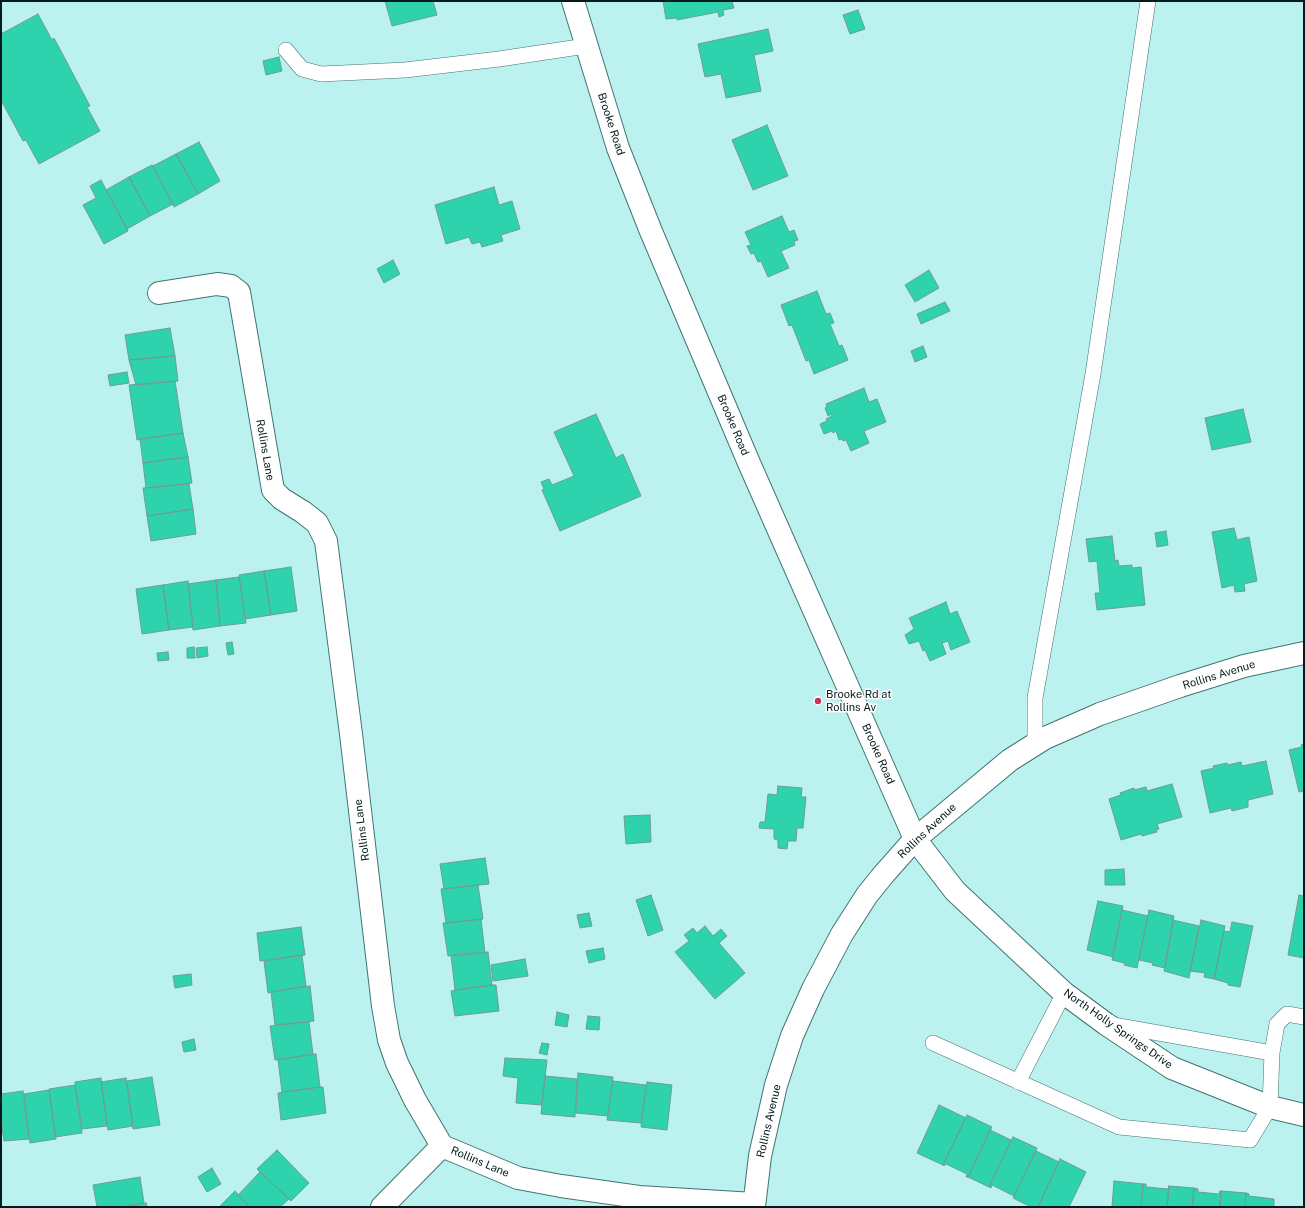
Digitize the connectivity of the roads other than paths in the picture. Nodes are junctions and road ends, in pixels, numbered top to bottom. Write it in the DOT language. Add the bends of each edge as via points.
graph roads {
  1 [pos="573,1"];
  2 [pos="1148,1"];
  3 [pos="586,46"];
  4 [pos="286,50"];
  5 [pos="159,293"];
  6 [pos="1304,653"];
  7 [pos="1035,745"];
  8 [pos="915,840"];
  9 [pos="1064,993"];
  10 [pos="1304,1017"];
  11 [pos="1106,1024"];
  12 [pos="933,1043"];
  13 [pos="1272,1053"];
  14 [pos="1018,1082"];
  15 [pos="1270,1107"];
  16 [pos="1304,1115"];
  17 [pos="442,1146"];
  18 [pos="754,1206"];
  19 [pos="382,1207"];
  1 -- 3 [label="street, Brooke Road"];
  2 -- 7 [label="lane" via="1093,374 1035,698"];
  3 -- 4 [label="lane" via="405,70 321,74 302,69"];
  3 -- 8 [label="street, Brooke Road" via="618,148 653,236 749,463"];
  5 -- 17 [label="street, Rollins Lane" via="217,284 231,286 239,292 273,490 282,500 317,523 326,541 389,1040 415,1100"];
  6 -- 7 [label="street, Rollins Avenue" via="1244,666 1180,686 1100,714 1044,738"];
  7 -- 8 [label="street, Rollins Avenue" via="1010,760"];
  8 -- 9 [label="street, North Holly Springs Drive" via="955,890"];
  8 -- 18 [label="street, Rollins Avenue" via="867,895 842,934 792,1036 776,1085 760,1156"];
  9 -- 11 [label="street, North Holly Springs Drive"];
  9 -- 14 [label="lane"];
  10 -- 13 [label="lane" via="1287,1014 1277,1024"];
  11 -- 13 [label="lane"];
  11 -- 15 [label="street, North Holly Springs Drive" via="1172,1068"];
  12 -- 14 [label="lane"];
  13 -- 15 [label="lane"];
  14 -- 15 [label="lane" via="1119,1127 1242,1140 1250,1140"];
  15 -- 16 [label="street, North Holly Springs Drive"];
  17 -- 18 [label="street, Rollins Lane" via="518,1178 639,1197"];
  17 -- 19 [label="street"];
}
